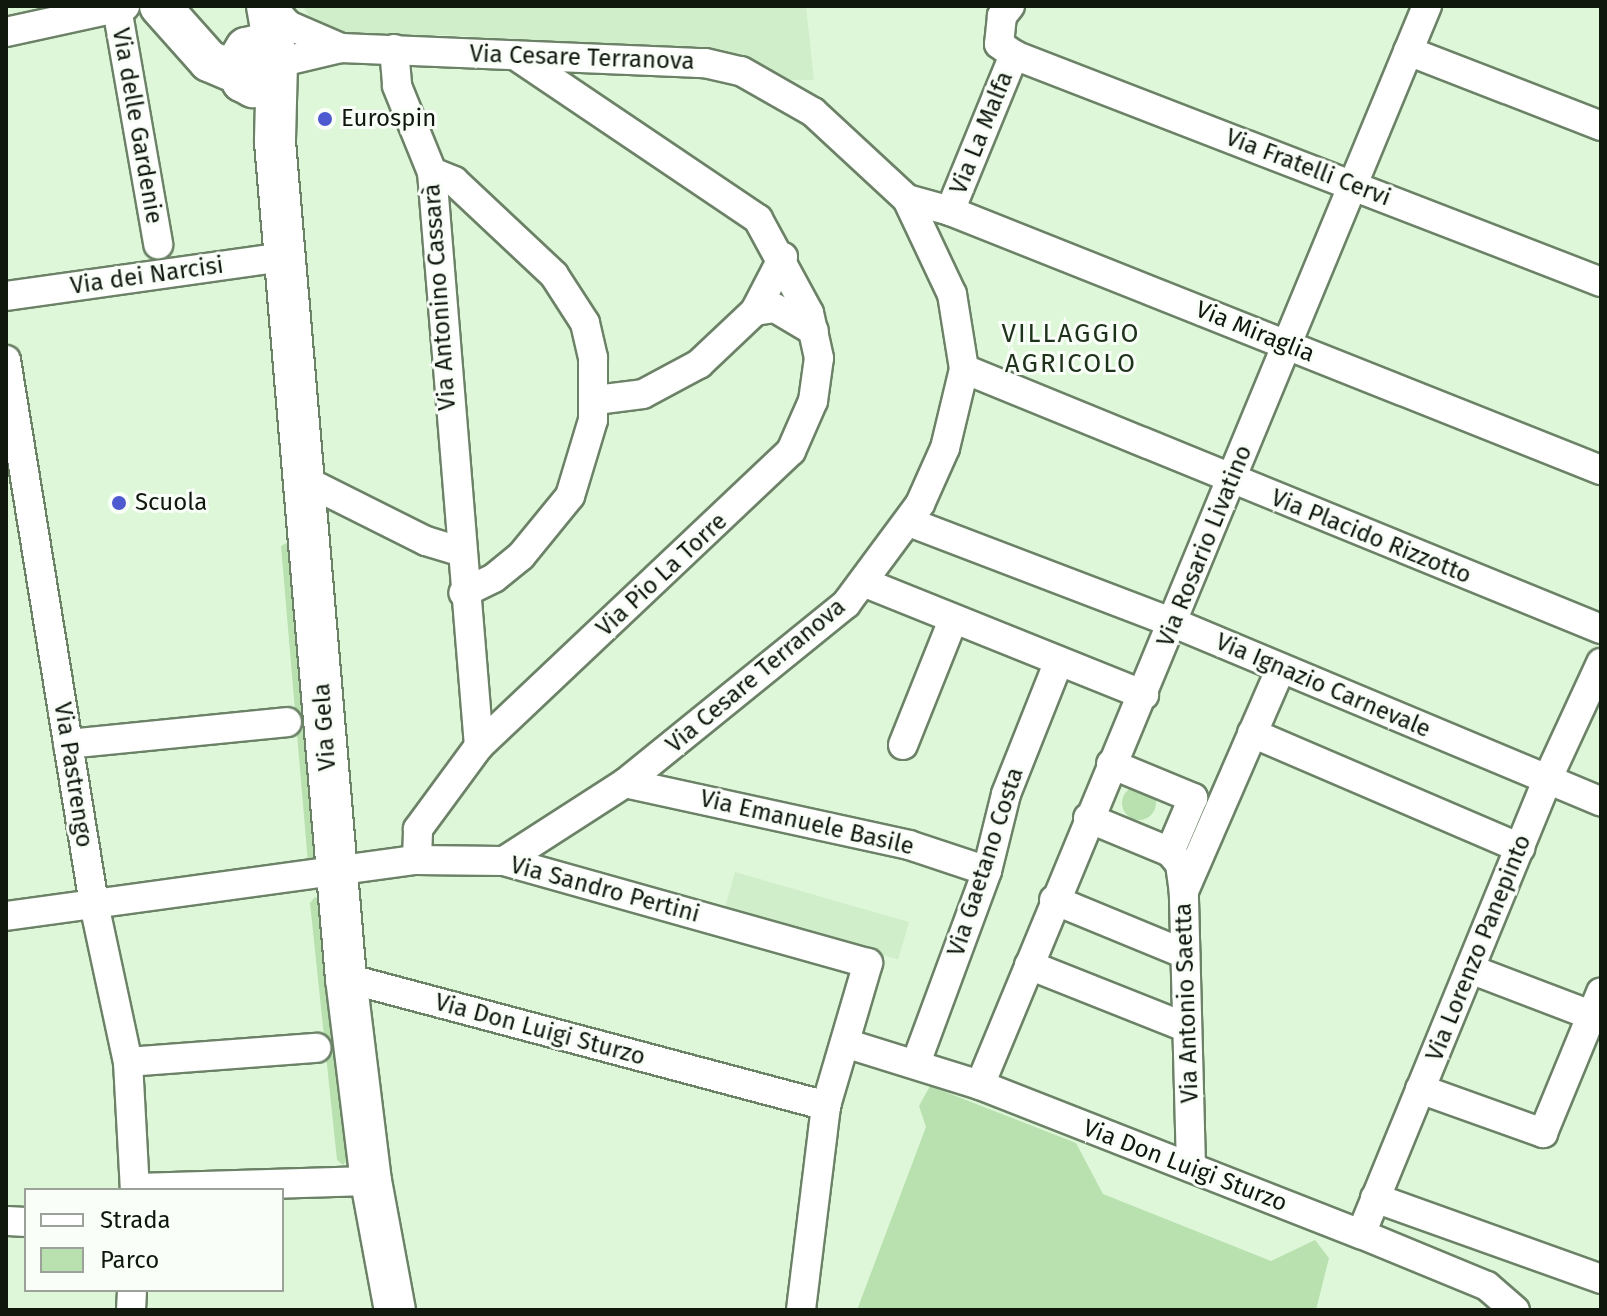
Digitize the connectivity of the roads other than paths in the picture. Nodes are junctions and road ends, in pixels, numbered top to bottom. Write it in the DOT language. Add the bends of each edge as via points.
graph roads {
  1 [pos="160,6"];
  2 [pos="267,6"];
  3 [pos="1010,6"];
  4 [pos="1427,6"];
  5 [pos="121,7"];
  6 [pos="6,32"];
  7 [pos="341,48"];
  8 [pos="394,49"];
  9 [pos="1408,51"];
  10 [pos="1014,55"];
  11 [pos="515,56"];
  12 [pos="257,63"];
  13 [pos="1601,126"];
  14 [pos="432,172"];
  15 [pos="1354,186"];
  16 [pos="907,199"];
  17 [pos="950,211"];
  18 [pos="158,244"];
  19 [pos="289,256"];
  20 [pos="783,257"];
  21 [pos="1601,282"];
  22 [pos="6,296"];
  23 [pos="755,311"];
  24 [pos="814,331"];
  25 [pos="1288,345"];
  26 [pos="6,360"];
  27 [pos="964,369"];
  28 [pos="596,400"];
  29 [pos="1601,470"];
  30 [pos="306,481"];
  31 [pos="1232,481"];
  32 [pos="909,522"];
  33 [pos="459,551"];
  34 [pos="863,582"];
  35 [pos="463,593"];
  36 [pos="953,620"];
  37 [pos="1174,623"];
  38 [pos="1601,629"];
  39 [pos="1059,661"];
  40 [pos="1601,663"];
  41 [pos="1281,668"];
  42 [pos="1144,695"];
  43 [pos="287,722"];
  44 [pos="1252,733"];
  45 [pos="68,744"];
  46 [pos="903,745"];
  47 [pos="479,746"];
  48 [pos="1111,764"];
  49 [pos="1547,780"];
  50 [pos="625,783"];
  51 [pos="1601,802"];
  52 [pos="1088,818"];
  53 [pos="1520,848"];
  54 [pos="1170,852"];
  55 [pos="417,860"];
  56 [pos="504,861"];
  57 [pos="987,871"];
  58 [pos="336,872"];
  59 [pos="1184,891"];
  60 [pos="1054,900"];
  61 [pos="94,904"];
  62 [pos="6,916"];
  63 [pos="1185,954"];
  64 [pos="1029,965"];
  65 [pos="1470,969"];
  66 [pos="346,978"];
  67 [pos="1598,1009"];
  68 [pos="1187,1028"];
  69 [pos="845,1043"];
  70 [pos="316,1048"];
  71 [pos="128,1062"];
  72 [pos="916,1063"];
  73 [pos="980,1085"];
  74 [pos="1420,1089"];
  75 [pos="826,1106"];
  76 [pos="1191,1167"];
  77 [pos="371,1181"];
  78 [pos="135,1188"];
  79 [pos="164,1188"];
  80 [pos="1375,1198"];
  81 [pos="1361,1234"];
  82 [pos="1601,1279"];
  83 [pos="395,1310"];
  84 [pos="801,1310"];
  85 [pos="1515,1310"];
  1 -- 12 [label="main road" via="188,38"];
  2 -- 7 [label="street" via="288,25"];
  2 -- 12 [label="main road, Via Gela"];
  3 -- 10 [label="street" via="1002,16 999,44"];
  4 -- 9 [label="street, Via Rosario Livatino"];
  5 -- 6 [label="street"];
  5 -- 18 [label="street, Via delle Gardenie"];
  7 -- 8 [label="street, Via Cesare Terranova"];
  7 -- 12 [label="street"];
  8 -- 11 [label="street, Via Cesare Terranova"];
  8 -- 14 [label="street, Via Antonino Cassarà" via="397,86"];
  9 -- 13 [label="street"];
  9 -- 15 [label="street, Via Rosario Livatino"];
  10 -- 15 [label="street, Via Fratelli Cervi"];
  10 -- 17 [label="street, Via La Malfa"];
  11 -- 16 [label="street, Via Cesare Terranova" via="705,63 741,71 813,112"];
  11 -- 20 [label="street, Via Pio La Torre" via="758,219"];
  12 -- 19 [label="main road, Via Gela" via="275,142"];
  14 -- 28 [label="street" via="454,181 573,300 591,346"];
  14 -- 33 [label="street, Via Antonino Cassarà"];
  15 -- 21 [label="street, Via Fratelli Cervi"];
  15 -- 25 [label="street, Via Rosario Livatino"];
  16 -- 17 [label="street, Via Miraglia"];
  16 -- 27 [label="street, Via Cesare Terranova" via="952,294"];
  17 -- 25 [label="street, Via Miraglia"];
  19 -- 22 [label="street, Via dei Narcisi"];
  19 -- 30 [label="main road, Via Gela"];
  20 -- 23 [label="street"];
  20 -- 24 [label="street, Via Pio La Torre"];
  23 -- 24 [label="street" via="775,308"];
  23 -- 28 [label="street" via="699,364 673,380 643,394"];
  24 -- 47 [label="street, Via Pio La Torre" via="819,358 813,401 791,451"];
  25 -- 29 [label="street, Via Miraglia"];
  25 -- 31 [label="street, Via Rosario Livatino"];
  26 -- 45 [label="street, Via Pastrengo"];
  27 -- 31 [label="street, Via Placido Rizzotto"];
  27 -- 32 [label="street, Via Cesare Terranova" via="945,448"];
  28 -- 35 [label="street" via="580,473 561,511 521,556 494,578"];
  30 -- 33 [label="street" via="426,541"];
  30 -- 58 [label="main road, Via Gela"];
  31 -- 37 [label="street, Via Rosario Livatino"];
  31 -- 38 [label="street, Via Placido Rizzotto"];
  32 -- 34 [label="street, Via Cesare Terranova"];
  32 -- 37 [label="street, Via Ignazio Carnevale"];
  33 -- 35 [label="street, Via Antonino Cassarà"];
  34 -- 36 [label="street"];
  34 -- 50 [label="street, Via Cesare Terranova" via="846,604"];
  35 -- 47 [label="street, Via Antonino Cassarà"];
  36 -- 39 [label="street"];
  36 -- 46 [label="street"];
  37 -- 41 [label="street, Via Ignazio Carnevale"];
  37 -- 42 [label="street, Via Rosario Livatino"];
  39 -- 42 [label="street"];
  39 -- 57 [label="street, Via Gaetano Costa" via="1006,794"];
  40 -- 49 [label="street, Via Lorenzo Panepinto"];
  41 -- 44 [label="street, Via Antonio Saetta"];
  41 -- 49 [label="street, Via Ignazio Carnevale"];
  42 -- 48 [label="street, Via Rosario Livatino"];
  43 -- 45 [label="street"];
  44 -- 53 [label="street"];
  44 -- 59 [label="street, Via Antonio Saetta"];
  45 -- 61 [label="street, Via Pastrengo"];
  47 -- 55 [label="street, Via Pio La Torre" via="418,829"];
  48 -- 52 [label="street, Via Rosario Livatino"];
  48 -- 54 [label="street" via="1193,798"];
  49 -- 51 [label="street, Via Ignazio Carnevale"];
  49 -- 53 [label="street, Via Lorenzo Panepinto"];
  50 -- 56 [label="street, Via Cesare Terranova"];
  50 -- 57 [label="street, Via Emanuele Basile" via="909,845"];
  52 -- 54 [label="street"];
  52 -- 60 [label="street, Via Rosario Livatino"];
  53 -- 65 [label="street, Via Lorenzo Panepinto"];
  54 -- 59 [label="street" via="1180,864"];
  55 -- 56 [label="street, Via Sandro Pertini"];
  55 -- 58 [label="street, Via Sandro Pertini"];
  56 -- 69 [label="street, Via Sandro Pertini" via="868,963"];
  57 -- 72 [label="street, Via Gaetano Costa"];
  58 -- 61 [label="street, Via Sandro Pertini"];
  58 -- 66 [label="main road, Via Gela"];
  59 -- 63 [label="street, Via Antonio Saetta"];
  60 -- 63 [label="street"];
  60 -- 64 [label="street, Via Rosario Livatino"];
  61 -- 62 [label="street, Via Sandro Pertini"];
  61 -- 71 [label="street, Via Pastrengo"];
  63 -- 68 [label="street, Via Antonio Saetta"];
  64 -- 68 [label="street"];
  64 -- 73 [label="street, Via Rosario Livatino"];
  65 -- 67 [label="street"];
  65 -- 74 [label="street, Via Lorenzo Panepinto"];
  66 -- 75 [label="street, Via Don Luigi Sturzo"];
  66 -- 77 [label="main road, Via Gela"];
  67 -- 74 [label="street" via="1543,1133"];
  68 -- 76 [label="street, Via Antonio Saetta"];
  69 -- 72 [label="street, Via Don Luigi Sturzo"];
  69 -- 75 [label="street"];
  70 -- 71 [label="street"];
  71 -- 78 [label="street, Via Pastrengo"];
  72 -- 73 [label="street, Via Don Luigi Sturzo"];
  73 -- 76 [label="street, Via Don Luigi Sturzo"];
  74 -- 80 [label="street, Via Lorenzo Panepinto"];
  75 -- 84 [label="street"];
  76 -- 81 [label="street, Via Don Luigi Sturzo"];
  77 -- 79 [label="street"];
  77 -- 83 [label="main road, Via Gela"];
  80 -- 81 [label="street, Via Lorenzo Panepinto"];
  80 -- 82 [label="street"];
  81 -- 85 [label="street, Via Don Luigi Sturzo" via="1487,1286"];
}
